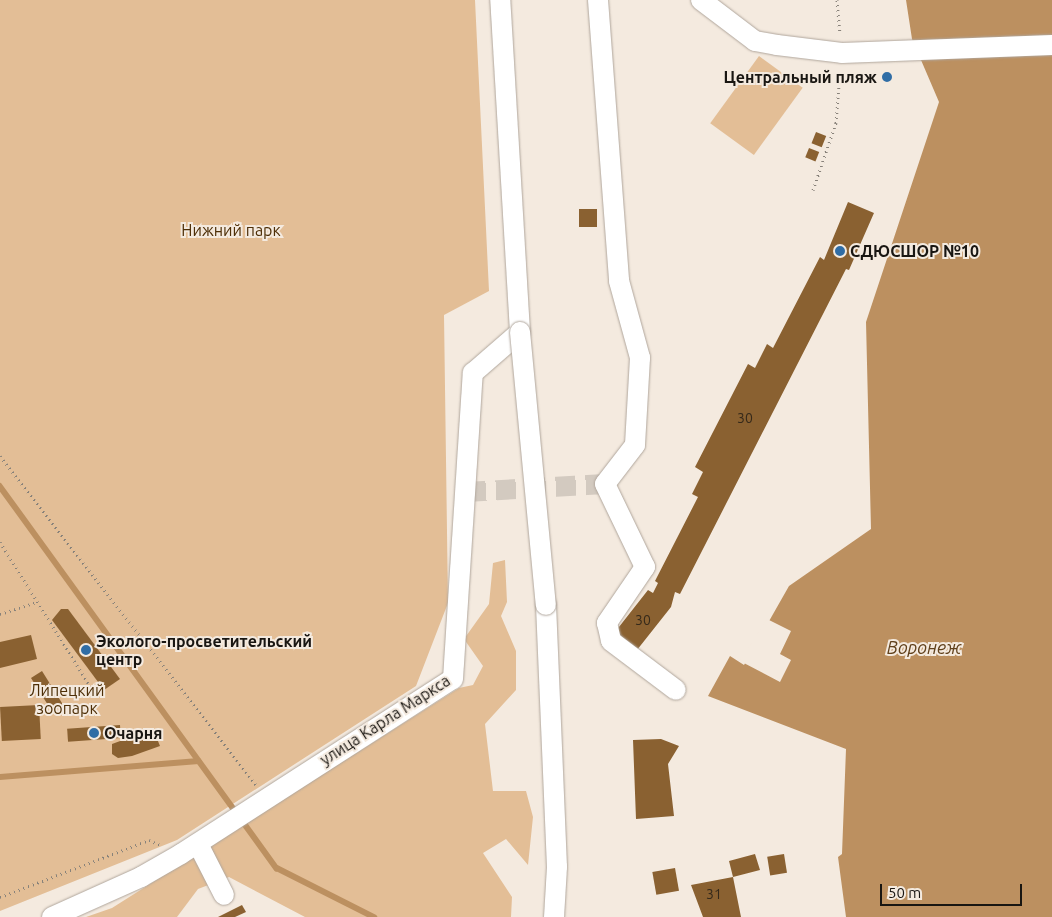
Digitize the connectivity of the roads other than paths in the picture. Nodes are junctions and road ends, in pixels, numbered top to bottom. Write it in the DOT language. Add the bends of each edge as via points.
graph roads {
  1 [pos="500,0"];
  2 [pos="598,0"];
  3 [pos="701,0"];
  4 [pos="1052,45"];
  5 [pos="520,332"];
  6 [pos="676,690"];
  7 [pos="189,849"];
  8 [pos="557,867"];
  9 [pos="224,894"];
  10 [pos="52,917"];
  11 [pos="554,917"];
  12 [pos="564,917"];
  1 -- 5 [label="street"];
  2 -- 6 [label="street" via="619,281 640,358 635,445 605,484 645,567 607,623 611,641"];
  3 -- 4 [label="street" via="755,41 842,53"];
  5 -- 7 [label="street, улица Карла Маркса" via="473,373 453,679"];
  5 -- 8 [label="street, bridge" via="546,606"];
  7 -- 9 [label="street"];
  7 -- 10 [label="street, улица Карла Маркса" via="141,877"];
  8 -- 11 [label="street"];
  8 -- 12 [label="street"];
}
